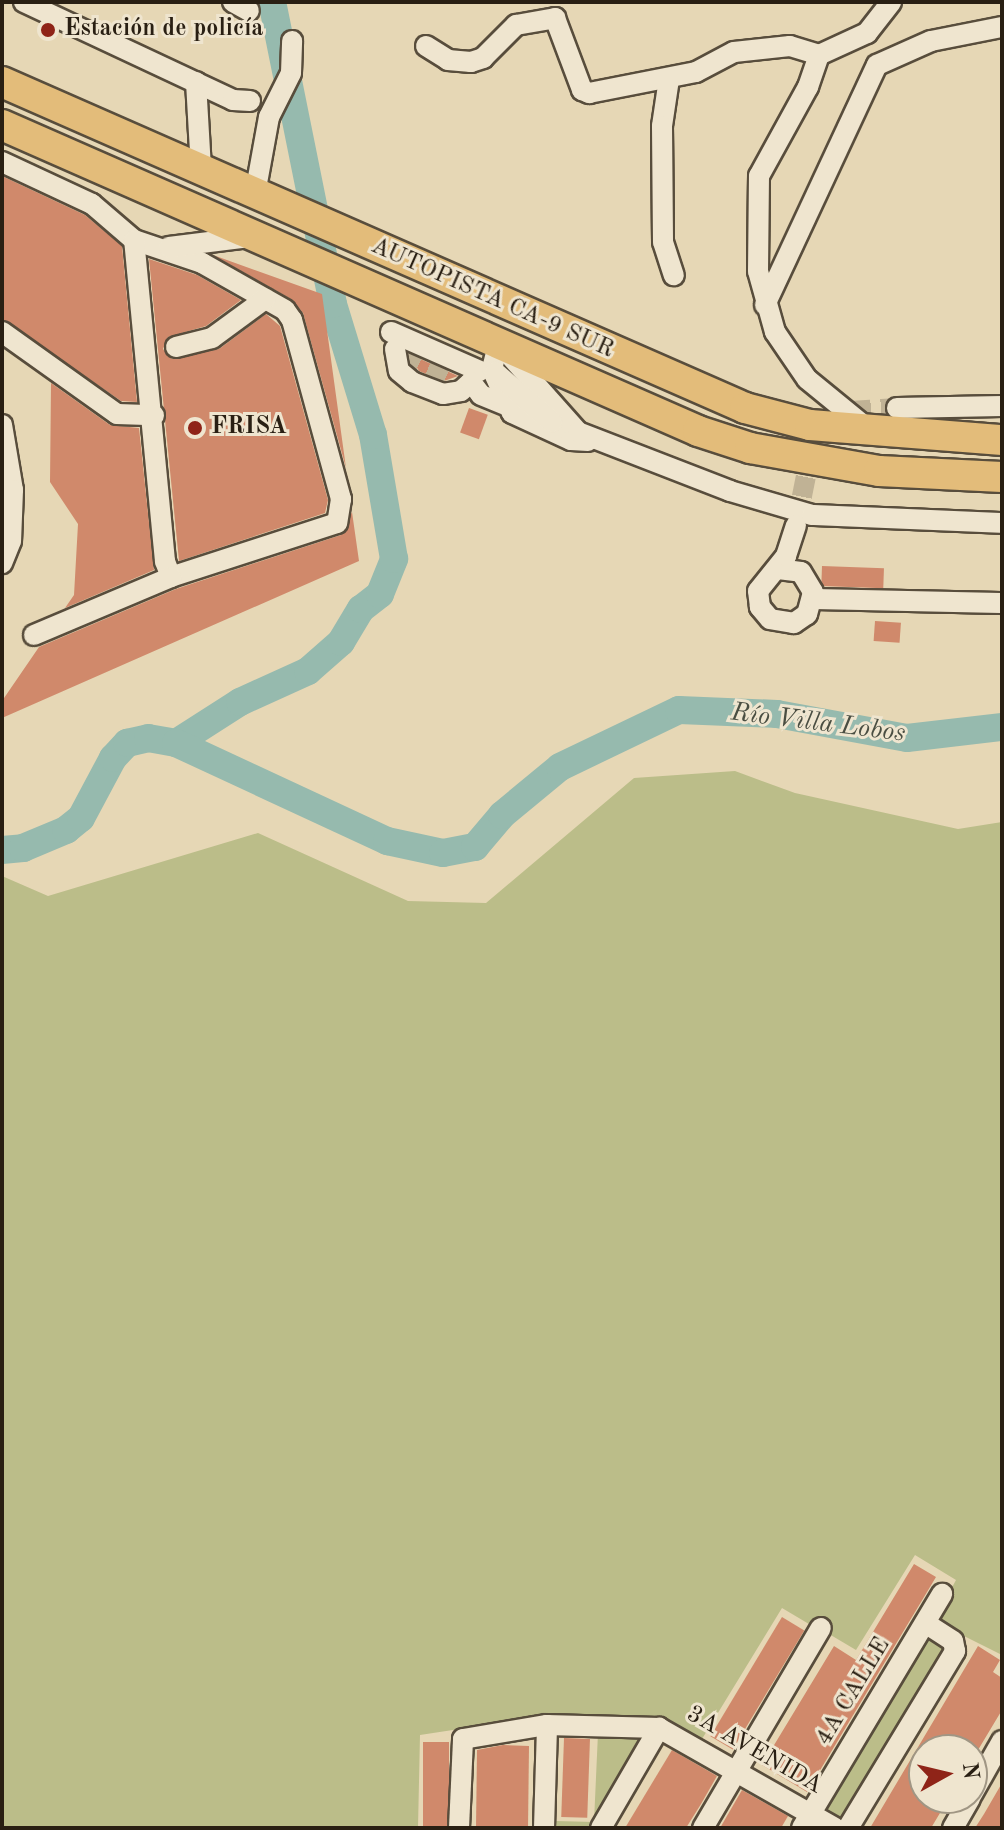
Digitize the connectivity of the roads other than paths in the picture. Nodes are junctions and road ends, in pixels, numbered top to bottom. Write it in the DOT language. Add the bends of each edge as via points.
graph roads {
  1 [pos="24,2"];
  2 [pos="891,2"];
  3 [pos="1002,27"];
  4 [pos="292,41"];
  5 [pos="426,46"];
  6 [pos="819,55"];
  7 [pos="669,79"];
  8 [pos="2,82"];
  9 [pos="196,82"];
  10 [pos="250,101"];
  11 [pos="2,125"];
  12 [pos="2,162"];
  13 [pos="201,170"];
  14 [pos="255,194"];
  15 [pos="249,237"];
  16 [pos="134,240"];
  17 [pos="165,248"];
  18 [pos="674,275"];
  19 [pos="265,299"];
  20 [pos="393,299"];
  21 [pos="765,305"];
  22 [pos="2,332"];
  23 [pos="396,345"];
  24 [pos="176,347"];
  25 [pos="490,361"];
  26 [pos="1002,406"];
  27 [pos="897,408"];
  28 [pos="154,415"];
  29 [pos="2,425"];
  30 [pos="873,433"];
  31 [pos="571,440"];
  32 [pos="1002,440"];
  33 [pos="603,441"];
  34 [pos="1001,478"];
  35 [pos="1002,523"];
  36 [pos="796,526"];
  37 [pos="2,563"];
  38 [pos="778,569"];
  39 [pos="171,577"];
  40 [pos="813,599"];
  41 [pos="1002,603"];
  42 [pos="34,635"];
  43 [pos="942,1594"];
  44 [pos="925,1623"];
  45 [pos="821,1628"];
  46 [pos="547,1725"];
  47 [pos="659,1728"];
  48 [pos="1002,1741"];
  49 [pos="988,1766"];
  50 [pos="737,1771"];
  51 [pos="806,1821"];
  52 [pos="459,1828"];
  53 [pos="544,1828"];
  54 [pos="601,1828"];
  55 [pos="703,1828"];
  56 [pos="835,1828"];
  57 [pos="848,1828"];
  1 -- 9 [label="street"];
  2 -- 6 [label="street" via="867,33"];
  3 -- 21 [label="street" via="931,41 877,65"];
  4 -- 14 [label="street" via="291,73 269,117"];
  5 -- 7 [label="street" via="448,60 471,62 483,58 516,25 555,18 583,92"];
  6 -- 7 [label="street" via="790,46 734,52"];
  6 -- 21 [label="street" via="808,87 759,176 758,271"];
  7 -- 18 [label="street" via="662,126 663,242"];
  8 -- 13 [label="highway, AUTOPISTA CA-9 SUR"];
  9 -- 10 [label="street" via="239,103"];
  9 -- 13 [label="street"];
  11 -- 15 [label="highway, AUTOPISTA CA-9 SUR"];
  12 -- 16 [label="street" via="92,204"];
  13 -- 14 [label="highway, AUTOPISTA CA-9 SUR"];
  14 -- 30 [label="highway, AUTOPISTA CA-9 SUR" via="745,408 810,425"];
  15 -- 17 [label="street"];
  15 -- 20 [label="highway, AUTOPISTA CA-9 SUR"];
  16 -- 17 [label="street"];
  16 -- 28 [label="street"];
  17 -- 19 [label="street"];
  19 -- 24 [label="street" via="212,338"];
  19 -- 39 [label="street" via="292,320 341,515 328,528"];
  20 -- 23 [label="street"];
  20 -- 25 [label="highway, AUTOPISTA CA-9 SUR"];
  21 -- 30 [label="street" via="775,332 807,379"];
  22 -- 28 [label="street" via="117,414"];
  23 -- 25 [label="street"];
  23 -- 25 [label="street" via="399,371 412,382 452,394"];
  25 -- 31 [label="street"];
  25 -- 31 [label="street" via="518,419"];
  25 -- 33 [label="street" via="578,432"];
  25 -- 34 [label="highway, AUTOPISTA CA-9 SUR" via="750,448 879,471"];
  26 -- 27 [label="street"];
  28 -- 39 [label="street" via="165,561"];
  29 -- 37 [label="street" via="13,490 11,541"];
  30 -- 32 [label="highway, AUTOPISTA CA-9 SUR"];
  31 -- 33 [label="street"];
  33 -- 35 [label="street" via="730,491 812,515"];
  36 -- 38 [label="street" via="793,544"];
  38 -- 40 [label="street" via="801,572 811,584"];
  38 -- 40 [label="street" via="765,577 758,591 760,607 770,619 794,623 807,614"];
  39 -- 42 [label="street"];
  40 -- 41 [label="street"];
  43 -- 44 [label="street, 4A CALLE"];
  44 -- 51 [label="street, 4A CALLE"];
  44 -- 57 [label="street" via="953,1641 955,1651"];
  45 -- 50 [label="street"];
  46 -- 47 [label="street, 3A AVENIDA"];
  46 -- 52 [label="street, 3A AVENIDA" via="470,1735 461,1747"];
  46 -- 53 [label="street"];
  47 -- 50 [label="street, 3A AVENIDA"];
  47 -- 54 [label="street"];
  48 -- 49 [label="street"];
  50 -- 51 [label="street, 3A AVENIDA"];
  50 -- 55 [label="street"];
  51 -- 56 [label="street, 3A AVENIDA"];
}
